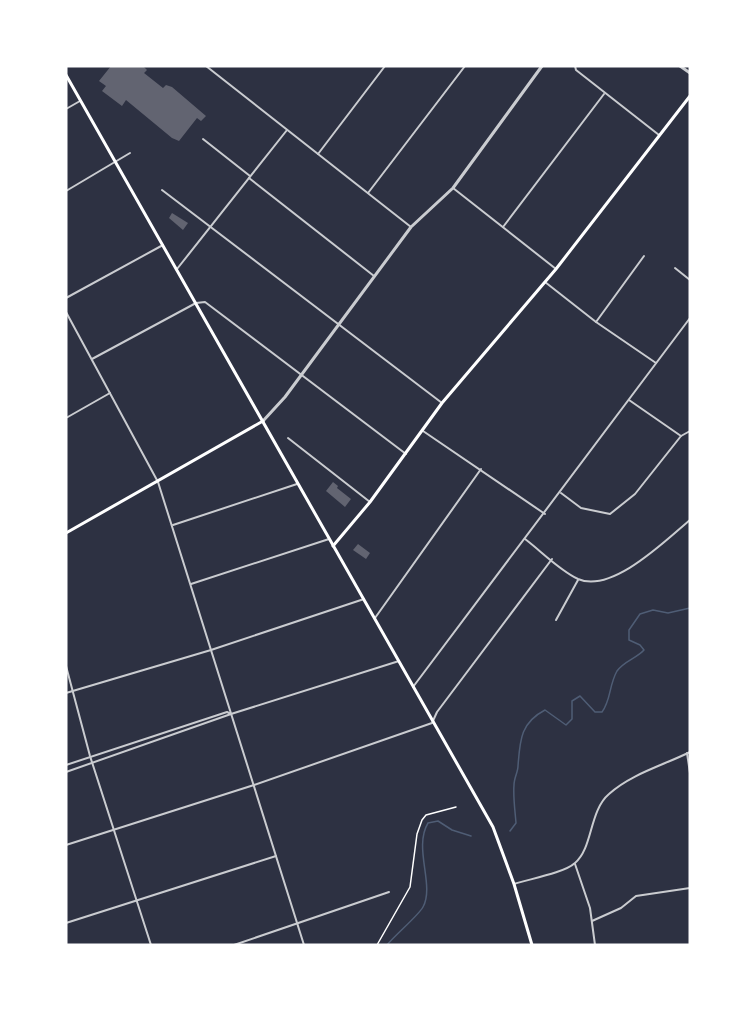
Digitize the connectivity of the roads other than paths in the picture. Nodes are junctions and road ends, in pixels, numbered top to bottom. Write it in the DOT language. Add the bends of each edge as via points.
graph roads {
  1 [pos="206,66"];
  2 [pos="385,66"];
  3 [pos="465,66"];
  4 [pos="542,66"];
  5 [pos="575,66"];
  6 [pos="680,66"];
  7 [pos="690,73"];
  8 [pos="66,75"];
  9 [pos="604,94"];
  10 [pos="690,96"];
  11 [pos="81,101"];
  12 [pos="66,110"];
  13 [pos="286,130"];
  14 [pos="659,135"];
  15 [pos="203,139"];
  16 [pos="130,153"];
  17 [pos="318,154"];
  18 [pos="116,163"];
  19 [pos="249,177"];
  20 [pos="453,188"];
  21 [pos="162,190"];
  22 [pos="66,191"];
  23 [pos="368,193"];
  24 [pos="411,227"];
  25 [pos="503,227"];
  26 [pos="209,228"];
  27 [pos="163,245"];
  28 [pos="644,256"];
  29 [pos="556,268"];
  30 [pos="675,268"];
  31 [pos="177,269"];
  32 [pos="374,277"];
  33 [pos="690,280"];
  34 [pos="545,282"];
  35 [pos="66,298"];
  36 [pos="196,303"];
  37 [pos="66,312"];
  38 [pos="690,318"];
  39 [pos="596,322"];
  40 [pos="337,326"];
  41 [pos="92,359"];
  42 [pos="657,363"];
  43 [pos="301,376"];
  44 [pos="110,393"];
  45 [pos="629,400"];
  46 [pos="442,403"];
  47 [pos="66,418"];
  48 [pos="263,421"];
  49 [pos="423,430"];
  50 [pos="690,431"];
  51 [pos="681,436"];
  52 [pos="288,438"];
  53 [pos="406,454"];
  54 [pos="482,468"];
  55 [pos="159,482"];
  56 [pos="297,484"];
  57 [pos="561,494"];
  58 [pos="370,502"];
  59 [pos="545,514"];
  60 [pos="690,520"];
  61 [pos="173,525"];
  62 [pos="66,533"];
  63 [pos="329,539"];
  64 [pos="525,539"];
  65 [pos="333,546"];
  66 [pos="552,559"];
  67 [pos="578,579"];
  68 [pos="191,584"];
  69 [pos="364,599"];
  70 [pos="375,618"];
  71 [pos="556,620"];
  72 [pos="211,650"];
  73 [pos="399,661"];
  74 [pos="66,666"];
  75 [pos="413,687"];
  76 [pos="72,691"];
  77 [pos="66,693"];
  78 [pos="231,714"];
  79 [pos="432,723"];
  80 [pos="688,752"];
  81 [pos="90,756"];
  82 [pos="93,764"];
  83 [pos="66,765"];
  84 [pos="66,772"];
  85 [pos="690,773"];
  86 [pos="254,785"];
  87 [pos="115,830"];
  88 [pos="66,845"];
  89 [pos="276,856"];
  90 [pos="575,864"];
  91 [pos="514,884"];
  92 [pos="690,888"];
  93 [pos="389,892"];
  94 [pos="137,900"];
  95 [pos="592,921"];
  96 [pos="66,922"];
  97 [pos="296,922"];
  98 [pos="245,943"];
  99 [pos="151,945"];
  100 [pos="234,945"];
  101 [pos="304,945"];
  102 [pos="532,945"];
  103 [pos="595,945"];
  1 -- 13 [label="street"];
  2 -- 17 [label="street"];
  3 -- 23 [label="street"];
  4 -- 20 [label="street"];
  5 -- 9 [label="street"];
  6 -- 7 [label="street"];
  8 -- 11 [label="main road"];
  9 -- 14 [label="street"];
  9 -- 25 [label="street"];
  10 -- 14 [label="main road"];
  11 -- 12 [label="street"];
  11 -- 18 [label="main road"];
  13 -- 17 [label="street"];
  13 -- 19 [label="street"];
  14 -- 29 [label="main road"];
  15 -- 19 [label="street"];
  16 -- 18 [label="street"];
  17 -- 23 [label="street"];
  18 -- 22 [label="street"];
  18 -- 27 [label="main road"];
  19 -- 26 [label="street"];
  19 -- 32 [label="street"];
  20 -- 24 [label="street"];
  20 -- 25 [label="street"];
  21 -- 26 [label="street"];
  23 -- 24 [label="street"];
  24 -- 32 [label="street"];
  25 -- 29 [label="street"];
  26 -- 31 [label="street"];
  26 -- 40 [label="street"];
  27 -- 31 [label="main road"];
  27 -- 35 [label="street"];
  28 -- 39 [label="street"];
  29 -- 34 [label="main road"];
  30 -- 33 [label="street"];
  31 -- 36 [label="main road"];
  32 -- 40 [label="street"];
  34 -- 39 [label="street"];
  34 -- 46 [label="main road"];
  36 -- 41 [label="street"];
  36 -- 43 [label="street" via="205,302"];
  36 -- 48 [label="main road"];
  37 -- 41 [label="street"];
  38 -- 42 [label="street"];
  39 -- 42 [label="street"];
  40 -- 43 [label="street"];
  40 -- 46 [label="street"];
  41 -- 44 [label="street"];
  42 -- 45 [label="street"];
  43 -- 48 [label="street"];
  43 -- 53 [label="street"];
  44 -- 47 [label="street"];
  44 -- 55 [label="street"];
  45 -- 51 [label="street"];
  45 -- 57 [label="street"];
  46 -- 49 [label="main road"];
  48 -- 55 [label="main road"];
  48 -- 56 [label="main road"];
  49 -- 53 [label="main road"];
  49 -- 54 [label="street"];
  50 -- 51 [label="street"];
  51 -- 57 [label="street" via="635,494 610,513 581,508"];
  52 -- 58 [label="street"];
  53 -- 58 [label="main road"];
  54 -- 59 [label="street"];
  54 -- 70 [label="street"];
  55 -- 61 [label="street"];
  55 -- 62 [label="main road"];
  56 -- 61 [label="street"];
  56 -- 63 [label="main road"];
  57 -- 59 [label="street"];
  58 -- 65 [label="main road"];
  59 -- 64 [label="street"];
  60 -- 67 [label="street" via="633,566 603,580"];
  61 -- 68 [label="street"];
  63 -- 65 [label="main road"];
  63 -- 68 [label="street"];
  64 -- 66 [label="street"];
  64 -- 75 [label="street"];
  65 -- 69 [label="main road"];
  66 -- 67 [label="street"];
  66 -- 79 [label="street"];
  67 -- 71 [label="street"];
  68 -- 72 [label="street"];
  69 -- 70 [label="main road"];
  69 -- 72 [label="street"];
  70 -- 73 [label="main road"];
  72 -- 76 [label="street"];
  72 -- 78 [label="street"];
  73 -- 75 [label="main road"];
  73 -- 78 [label="street"];
  74 -- 76 [label="street"];
  75 -- 79 [label="main road"];
  76 -- 77 [label="street"];
  76 -- 81 [label="street"];
  78 -- 81 [label="street" via="227,712"];
  78 -- 82 [label="street"];
  78 -- 86 [label="street"];
  79 -- 86 [label="street"];
  79 -- 91 [label="main road" via="493,827"];
  80 -- 85 [label="street"];
  80 -- 90 [label="street" via="609,793 598,807"];
  81 -- 82 [label="street"];
  81 -- 83 [label="street"];
  82 -- 84 [label="street"];
  82 -- 87 [label="street"];
  86 -- 87 [label="street"];
  86 -- 89 [label="street"];
  87 -- 88 [label="street"];
  87 -- 94 [label="street"];
  89 -- 94 [label="street"];
  89 -- 97 [label="street"];
  90 -- 91 [label="street"];
  90 -- 95 [label="street"];
  91 -- 102 [label="main road"];
  92 -- 95 [label="street" via="636,897"];
  93 -- 97 [label="street"];
  94 -- 96 [label="street"];
  94 -- 99 [label="street"];
  95 -- 103 [label="street"];
  97 -- 98 [label="street"];
  97 -- 101 [label="street"];
  98 -- 100 [label="street"];
}
